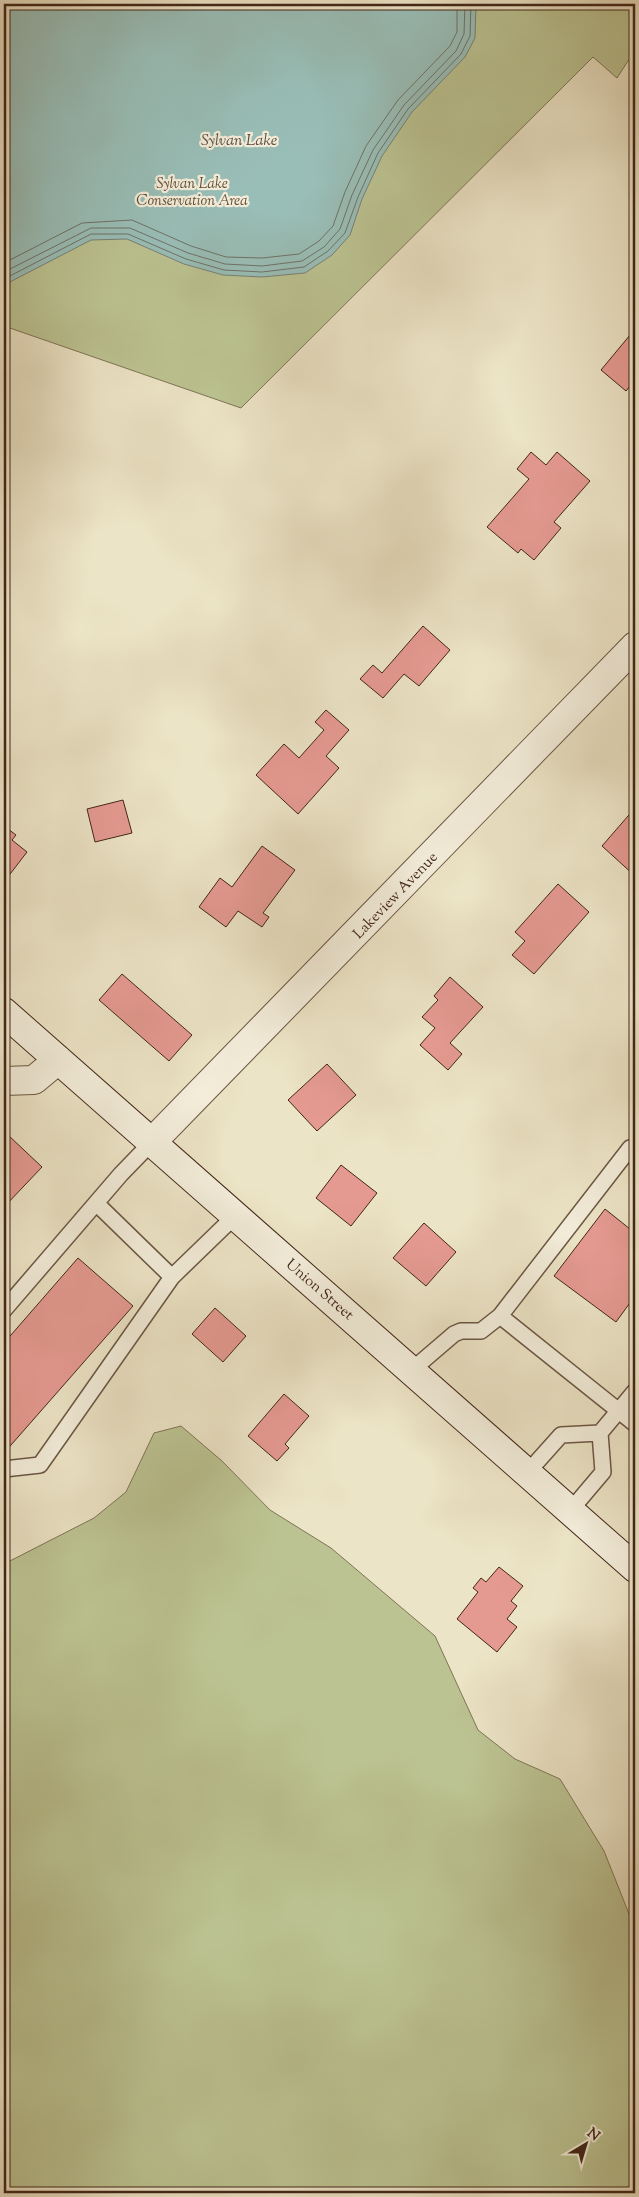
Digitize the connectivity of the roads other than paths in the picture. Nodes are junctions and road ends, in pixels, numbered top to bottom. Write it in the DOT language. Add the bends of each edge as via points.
graph roads {
  1 [pos="635,646"];
  2 [pos="4,1012"];
  3 [pos="58,1060"];
  4 [pos="4,1081"];
  5 [pos="152,1142"];
  6 [pos="630,1148"];
  7 [pos="96,1203"];
  8 [pos="236,1215"];
  9 [pos="172,1277"];
  10 [pos="4,1310"];
  11 [pos="500,1316"];
  12 [pos="412,1370"];
  13 [pos="635,1391"];
  14 [pos="618,1410"];
  15 [pos="635,1424"];
  16 [pos="600,1433"];
  17 [pos="4,1469"];
  18 [pos="527,1473"];
  19 [pos="570,1511"];
  20 [pos="635,1568"];
  1 -- 5 [label="main road, Lakeview Avenue"];
  2 -- 3 [label="main road, Union Street"];
  3 -- 4 [label="main road" via="34,1080"];
  3 -- 5 [label="main road, Union Street"];
  5 -- 7 [label="lane"];
  5 -- 8 [label="main road, Union Street"];
  6 -- 11 [label="lane"];
  7 -- 9 [label="lane"];
  7 -- 10 [label="lane"];
  8 -- 9 [label="lane"];
  8 -- 12 [label="main road, Union Street"];
  9 -- 17 [label="lane" via="40,1465"];
  11 -- 12 [label="lane" via="481,1331 454,1334"];
  11 -- 14 [label="lane"];
  12 -- 18 [label="main road, Union Street"];
  13 -- 14 [label="lane"];
  14 -- 15 [label="lane"];
  14 -- 16 [label="lane"];
  16 -- 18 [label="lane" via="561,1435"];
  16 -- 19 [label="lane" via="603,1472"];
  18 -- 19 [label="main road, Union Street"];
  19 -- 20 [label="main road, Union Street"];
}
